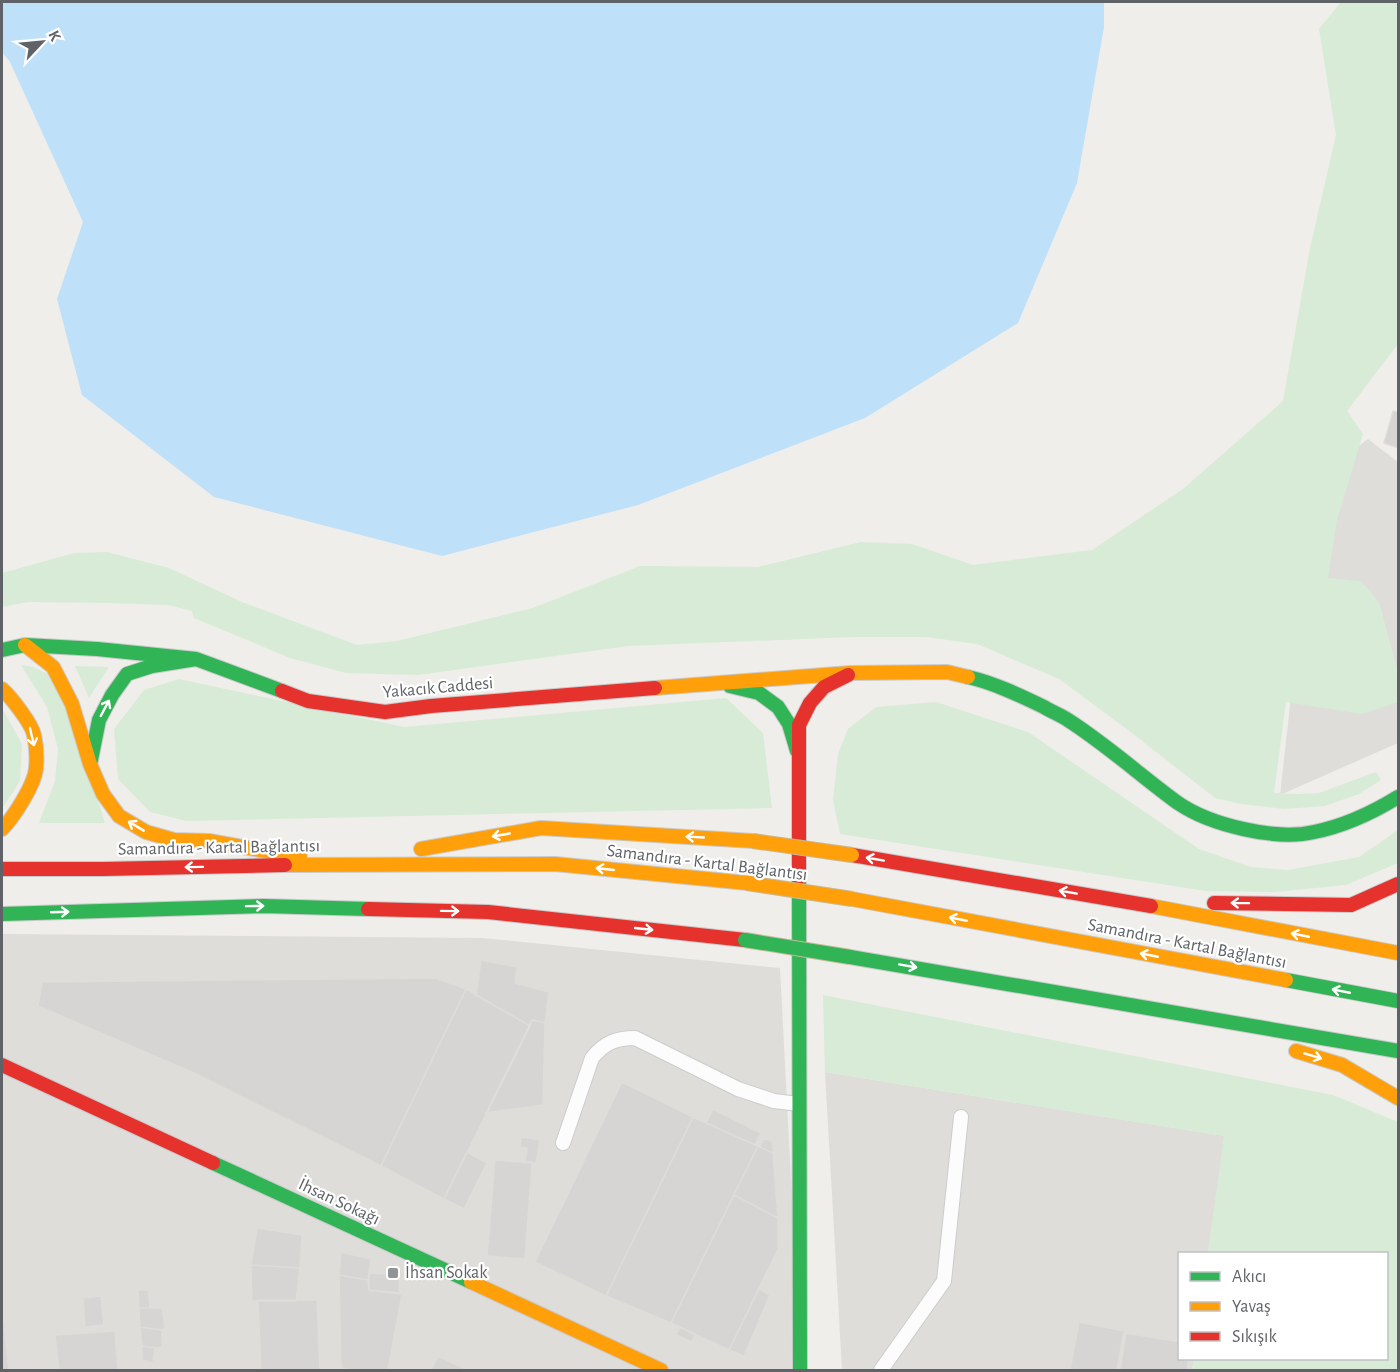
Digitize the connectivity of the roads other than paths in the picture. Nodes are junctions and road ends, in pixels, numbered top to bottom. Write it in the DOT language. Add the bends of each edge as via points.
graph roads {
  1 [pos="25,645"];
  2 [pos="2,650"];
  3 [pos="196,659"];
  4 [pos="850,673"];
  5 [pos="720,684"];
  6 [pos="2,689"];
  7 [pos="799,758"];
  8 [pos="90,765"];
  9 [pos="1398,797"];
  10 [pos="2,829"];
  11 [pos="337,864"];
  12 [pos="2,869"];
  13 [pos="1398,884"];
  14 [pos="1125,901"];
  15 [pos="2,914"];
  16 [pos="1398,953"];
  17 [pos="1398,1001"];
  18 [pos="1157,1009"];
  19 [pos="1266,1042"];
  20 [pos="1287,1048"];
  21 [pos="1398,1051"];
  22 [pos="2,1065"];
  23 [pos="1398,1098"];
  24 [pos="799,1104"];
  25 [pos="961,1116"];
  26 [pos="563,1143"];
  27 [pos="662,1371"];
  28 [pos="800,1371"];
  29 [pos="881,1371"];
  1 -- 2 [label="main road, Yakacık Caddesi"];
  1 -- 3 [label="main road, Yakacık Caddesi"];
  1 -- 8 [label="main road" via="53,667 72,704"];
  3 -- 5 [label="main road, Yakacık Caddesi" via="308,700 386,712"];
  8 -- 3 [label="main road, one-way" via="99,720 127,674"];
  4 -- 5 [label="main road, Yakacık Caddesi"];
  4 -- 7 [label="main road" via="824,687 810,703 799,725"];
  4 -- 9 [label="main road, Yakacık Caddesi" via="947,672 1019,695 1067,719 1180,804 1213,821 1247,830 1312,833 1347,823"];
  5 -- 7 [label="main road" via="759,693 778,707 789,724"];
  6 -- 10 [label="main road, one-way" via="34,733 36,770 24,799"];
  7 -- 24 [label="main road"];
  11 -- 8 [label="main road, one-way" via="209,841 174,840 146,831 119,816 102,794"];
  11 -- 12 [label="main road, Samandıra - Kartal Bağlantısı, one-way"];
  14 -- 11 [label="main road, one-way, bridge" via="753,841 541,828"];
  17 -- 11 [label="main road, Samandıra - Kartal Bağlantısı, one-way, bridge" via="747,883 555,864"];
  13 -- 14 [label="main road, one-way" via="1351,905"];
  16 -- 14 [label="main road, one-way"];
  15 -- 18 [label="main road, one-way, bridge" via="263,906 488,912 745,940"];
  18 -- 19 [label="main road"];
  18 -- 21 [label="main road"];
  20 -- 23 [label="main road, one-way" via="1342,1065"];
  22 -- 27 [label="main road, İhsan Sokağı"];
  24 -- 26 [label="lane" via="774,1101 738,1089 635,1038 623,1038 600,1048 592,1058"];
  24 -- 28 [label="main road"];
  25 -- 29 [label="lane" via="944,1281"];
}
